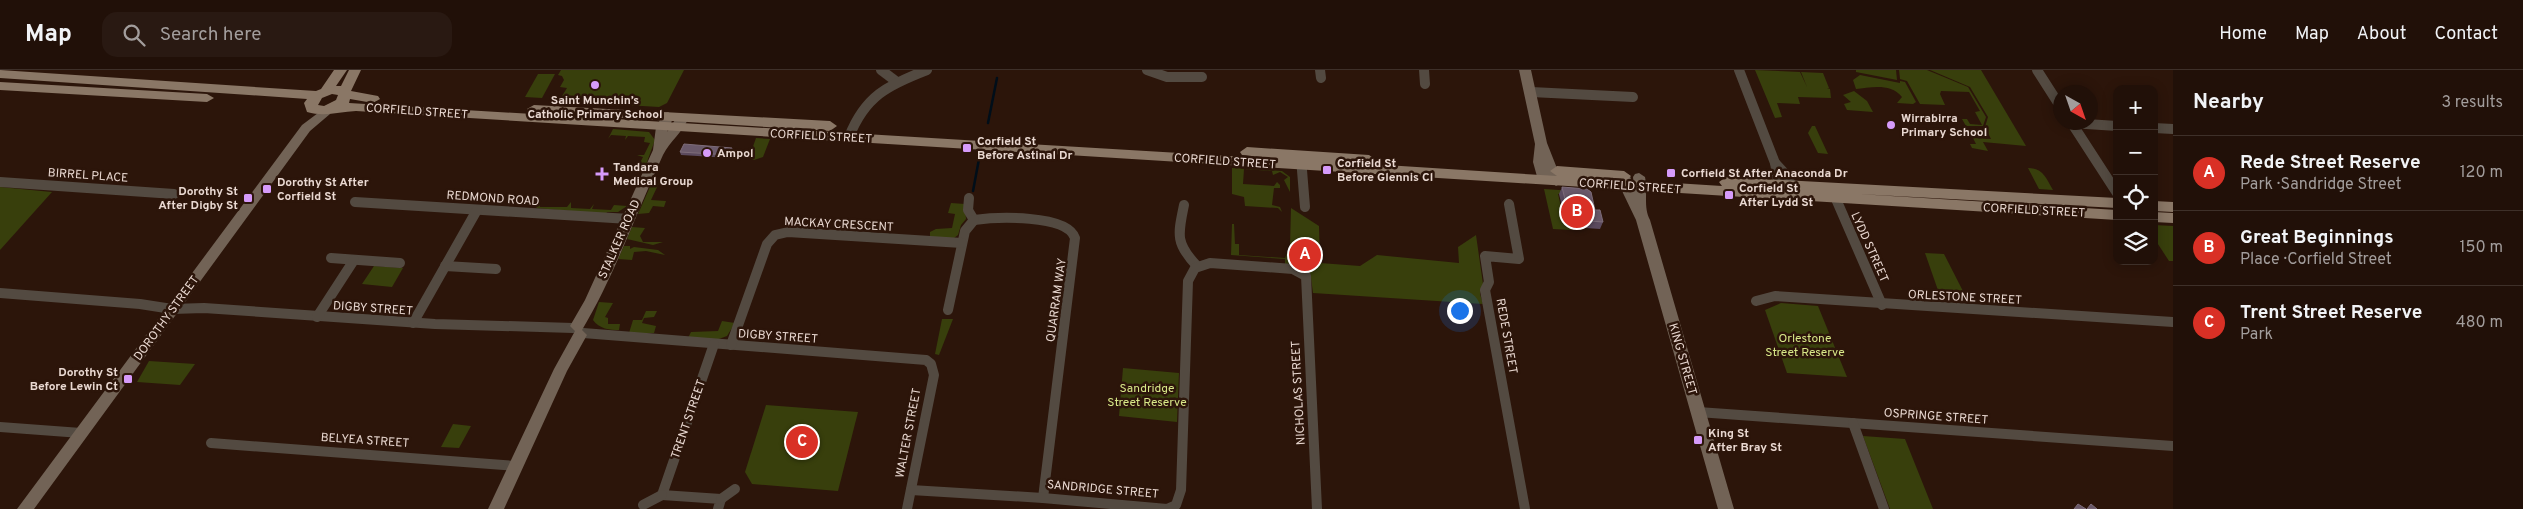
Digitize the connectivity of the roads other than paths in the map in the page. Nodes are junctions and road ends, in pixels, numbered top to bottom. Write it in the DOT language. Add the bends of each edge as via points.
graph roads {
  1 [pos="341,70"];
  2 [pos="355,70"];
  3 [pos="881,70"];
  4 [pos="927,70"];
  5 [pos="1147,70"];
  6 [pos="1424,70"];
  7 [pos="1525,70"];
  8 [pos="1739,70"];
  9 [pos="2037,70"];
  10 [pos="0,74"];
  11 [pos="1202,77"];
  12 [pos="897,82"];
  13 [pos="1426,84"];
  14 [pos="0,86"];
  15 [pos="1531,92"];
  16 [pos="345,93"];
  17 [pos="2053,95"];
  18 [pos="1633,97"];
  19 [pos="316,99"];
  20 [pos="330,110"];
  21 [pos="665,122"];
  22 [pos="680,123"];
  23 [pos="2098,125"];
  24 [pos="2113,126"];
  25 [pos="306,128"];
  26 [pos="2158,128"];
  27 [pos="2173,129"];
  28 [pos="2076,130"];
  29 [pos="851,132"];
  30 [pos="659,150"];
  31 [pos="1301,160"];
  32 [pos="1775,163"];
  33 [pos="1549,175"];
  34 [pos="1625,181"];
  35 [pos="0,182"];
  36 [pos="1640,182"];
  37 [pos="2113,188"];
  38 [pos="1779,190"];
  39 [pos="1794,190"];
  40 [pos="174,194"];
  41 [pos="969,198"];
  42 [pos="1836,198"];
  43 [pos="355,202"];
  44 [pos="2113,203"];
  45 [pos="1509,204"];
  46 [pos="1184,205"];
  47 [pos="2158,206"];
  48 [pos="1304,207"];
  49 [pos="2173,207"];
  50 [pos="1639,209"];
  51 [pos="477,210"];
  52 [pos="2113,215"];
  53 [pos="2158,217"];
  54 [pos="2173,218"];
  55 [pos="628,219"];
  56 [pos="974,220"];
  57 [pos="962,243"];
  58 [pos="331,258"];
  59 [pos="354,260"];
  60 [pos="400,263"];
  61 [pos="445,266"];
  62 [pos="1198,266"];
  63 [pos="496,269"];
  64 [pos="0,294"];
  65 [pos="591,301"];
  66 [pos="1756,301"];
  67 [pos="1882,305"];
  68 [pos="175,306"];
  69 [pos="948,310"];
  70 [pos="317,317"];
  71 [pos="2173,322"];
  72 [pos="413,323"];
  73 [pos="578,331"];
  74 [pos="714,344"];
  75 [pos="732,345"];
  76 [pos="931,364"];
  77 [pos="1698,412"];
  78 [pos="1853,424"];
  79 [pos="0,427"];
  80 [pos="81,433"];
  81 [pos="211,443"];
  82 [pos="2173,446"];
  83 [pos="516,466"];
  84 [pos="735,489"];
  85 [pos="911,490"];
  86 [pos="662,494"];
  87 [pos="1043,498"];
  88 [pos="719,504"];
  89 [pos="643,506"];
  90 [pos="25,509"];
  91 [pos="496,509"];
  92 [pos="907,509"];
  93 [pos="1317,509"];
  94 [pos="1525,509"];
  95 [pos="1726,509"];
  96 [pos="1884,509"];
  1 -- 19 [label="main road"];
  2 -- 16 [label="main road"];
  3 -- 12 [label="street"];
  4 -- 12 [label="street"];
  5 -- 11 [label="street" via="1181,79"];
  6 -- 13 [label="street"];
  7 -- 15 [label="main road"];
  8 -- 32 [label="street"];
  9 -- 17 [label="street"];
  10 -- 19 [label="main road"];
  12 -- 29 [label="street" via="868,102 858,114"];
  14 -- 19 [label="main road"];
  15 -- 18 [label="street"];
  15 -- 33 [label="main road" via="1541,143 1540,162"];
  16 -- 19 [label="main road, CORFIELD STREET" via="336,89"];
  16 -- 20 [label="main road" via="345,100"];
  16 -- 21 [label="main road, CORFIELD STREET" via="361,98"];
  19 -- 20 [label="main road, CORFIELD STREET"];
  19 -- 25 [label="main road, DOROTHY STREET"];
  20 -- 21 [label="main road, CORFIELD STREET" via="356,107"];
  20 -- 25 [label="main road, DOROTHY STREET"];
  21 -- 22 [label="main road, CORFIELD STREET"];
  21 -- 30 [label="main road, STALKER ROAD"];
  22 -- 29 [label="main road, CORFIELD STREET"];
  22 -- 30 [label="main road, STALKER ROAD"];
  23 -- 24 [label="street"];
  25 -- 68 [label="main road, DOROTHY STREET"];
  26 -- 27 [label="street"];
  28 -- 37 [label="street"];
  29 -- 31 [label="main road, CORFIELD STREET"];
  30 -- 55 [label="main road, STALKER ROAD"];
  31 -- 33 [label="main road, CORFIELD STREET"];
  31 -- 48 [label="street"];
  32 -- 38 [label="street"];
  32 -- 39 [label="street"];
  33 -- 34 [label="main road, CORFIELD STREET"];
  34 -- 36 [label="main road, CORFIELD STREET"];
  34 -- 50 [label="main road, KING STREET"];
  35 -- 40 [label="street, BIRREL PLACE"];
  36 -- 38 [label="main road, CORFIELD STREET"];
  36 -- 50 [label="main road, KING STREET"];
  38 -- 39 [label="main road, CORFIELD STREET"];
  39 -- 42 [label="main road, CORFIELD STREET"];
  39 -- 44 [label="main road, CORFIELD STREET"];
  41 -- 56 [label="street" via="968,210"];
  42 -- 52 [label="main road, CORFIELD STREET"];
  42 -- 67 [label="street, LYDD STREET"];
  43 -- 51 [label="street, REDMOND ROAD"];
  45 -- 94 [label="street, REDE STREET" via="1519,259 1485,256 1489,282 1485,290"];
  46 -- 62 [label="street" via="1178,240 1184,253"];
  47 -- 49 [label="main road"];
  50 -- 77 [label="main road, KING STREET"];
  51 -- 55 [label="street, REDMOND ROAD"];
  51 -- 61 [label="street"];
  53 -- 54 [label="main road"];
  55 -- 65 [label="main road, STALKER ROAD"];
  56 -- 57 [label="street" via="964,231"];
  56 -- 87 [label="street, QUARRAM WAY" via="1054,223 1071,229 1075,236"];
  57 -- 69 [label="street"];
  57 -- 75 [label="street, MACKAY CRESCENT" via="788,232 775,235 767,244"];
  58 -- 59 [label="street"];
  59 -- 60 [label="street"];
  59 -- 70 [label="street"];
  61 -- 63 [label="street"];
  61 -- 72 [label="street"];
  62 -- 87 [label="street, SANDRIDGE STREET" via="1192,270 1188,281 1178,503 1166,509"];
  62 -- 93 [label="street, NICHOLAS STREET" via="1210,263 1293,269 1306,276"];
  64 -- 68 [label="street, DIGBY STREET"];
  65 -- 73 [label="main road, STALKER ROAD"];
  66 -- 67 [label="street, ORLESTONE STREET" via="1775,296"];
  67 -- 71 [label="street, ORLESTONE STREET"];
  68 -- 70 [label="street, DIGBY STREET"];
  68 -- 80 [label="main road, DOROTHY STREET"];
  70 -- 72 [label="street, DIGBY STREET"];
  72 -- 73 [label="street, DIGBY STREET"];
  73 -- 74 [label="street, DIGBY STREET"];
  73 -- 83 [label="main road, STALKER ROAD"];
  74 -- 75 [label="street, DIGBY STREET"];
  74 -- 86 [label="street, TRENT STREET"];
  75 -- 76 [label="street, DIGBY STREET" via="919,358"];
  76 -- 85 [label="street, WALTER STREET" via="934,375"];
  77 -- 78 [label="street, OSPRINGE STREET"];
  77 -- 95 [label="main road, KING STREET"];
  78 -- 82 [label="street, OSPRINGE STREET"];
  78 -- 96 [label="street"];
  79 -- 80 [label="street"];
  80 -- 90 [label="main road, DOROTHY STREET"];
  81 -- 83 [label="street, BELYEA STREET"];
  83 -- 91 [label="main road, STALKER ROAD"];
  84 -- 88 [label="street"];
  85 -- 87 [label="street, SANDRIDGE STREET"];
  85 -- 92 [label="street, WALTER STREET"];
  86 -- 88 [label="street"];
  86 -- 89 [label="street"];
}
